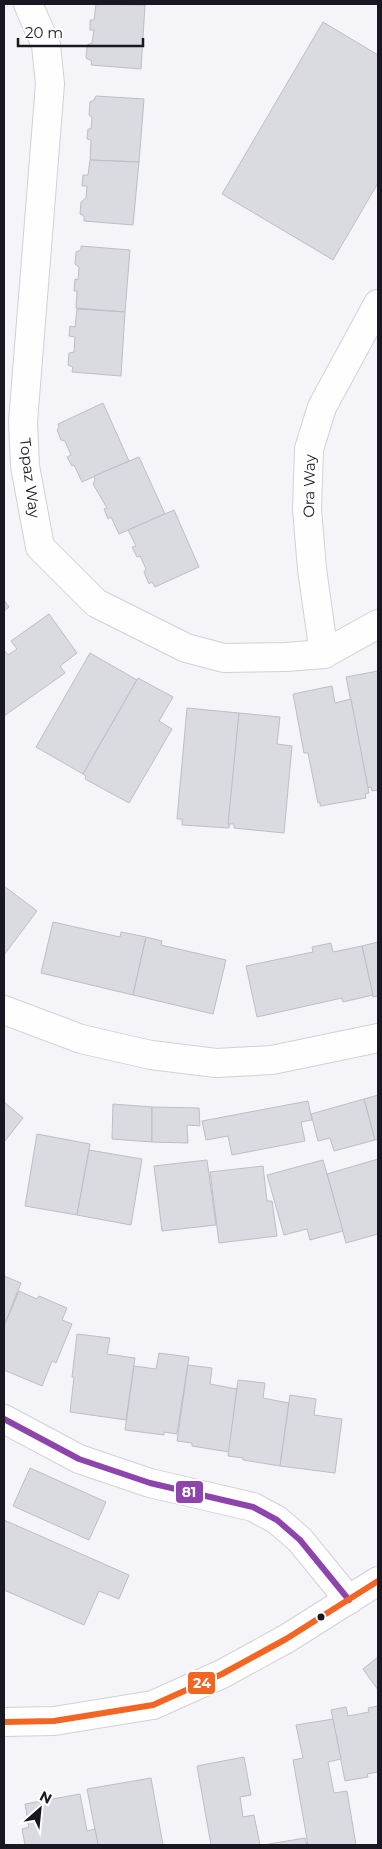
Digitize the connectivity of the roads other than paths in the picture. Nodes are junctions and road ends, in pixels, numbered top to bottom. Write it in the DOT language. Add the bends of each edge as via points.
graph roads {
  1 [pos="28,4"];
  2 [pos="378,304"];
  3 [pos="378,624"];
  4 [pos="324,654"];
  5 [pos="4,1010"];
  6 [pos="378,1038"];
  7 [pos="4,1419"];
  8 [pos="378,1581"];
  9 [pos="349,1600"];
  10 [pos="4,1722"];
  1 -- 4 [label="street, Topaz Way" via="46,45 50,84 23,422 25,466 40,547 96,603 186,648 224,658"];
  2 -- 4 [label="street, Ora Way" via="322,408 309,449 307,509"];
  3 -- 4 [label="street, Topaz Way"];
  5 -- 6 [label="street" via="81,1039 151,1055 216,1063 272,1060"];
  7 -- 9 [label="street" via="78,1459 150,1483 254,1508 277,1520 300,1540"];
  8 -- 9 [label="street"];
  9 -- 10 [label="street" via="222,1674 153,1705 54,1721"];
}
